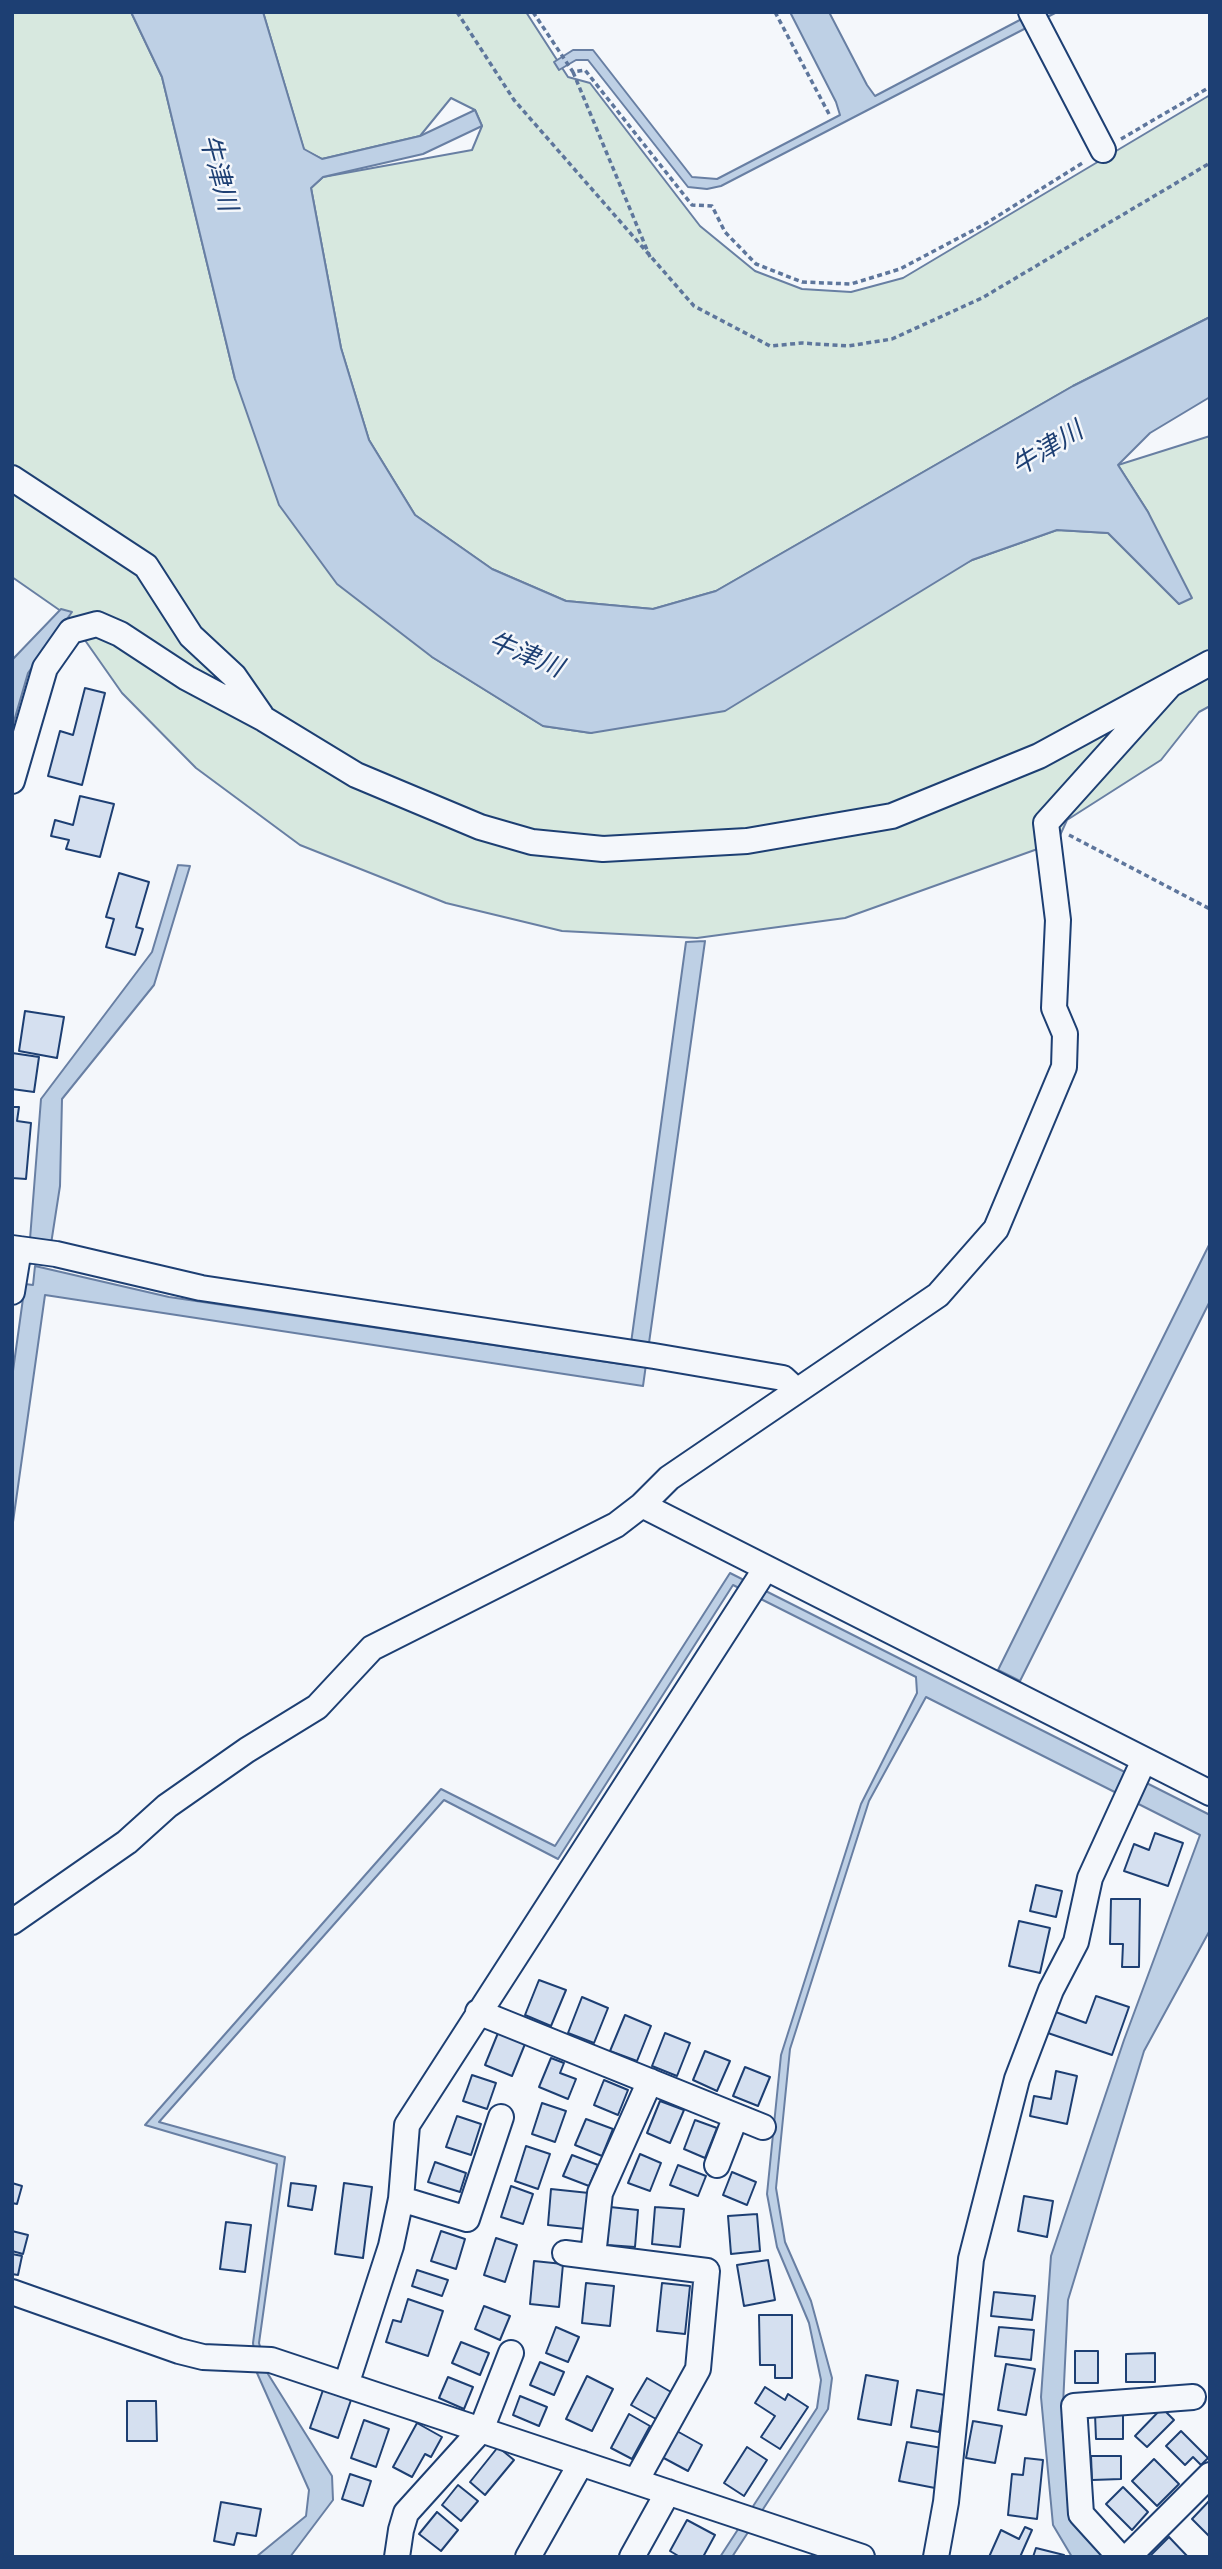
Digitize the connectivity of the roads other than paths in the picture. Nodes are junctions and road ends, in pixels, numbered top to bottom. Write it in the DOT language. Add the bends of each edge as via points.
graph roads {
  1 [pos="1034,19"];
  2 [pos="1103,150"];
  3 [pos="12,478"];
  4 [pos="1210,663"];
  5 [pos="1170,685"];
  6 [pos="264,719"];
  7 [pos="12,781"];
  8 [pos="15,1248"];
  9 [pos="12,1292"];
  10 [pos="796,1390"];
  11 [pos="642,1505"];
  12 [pos="757,1582"];
  13 [pos="1144,1760"];
  14 [pos="1207,1784"];
  15 [pos="12,1922"];
  16 [pos="478,2012"];
  17 [pos="650,2081"];
  18 [pos="736,2116"];
  19 [pos="501,2118"];
  20 [pos="763,2127"];
  21 [pos="717,2165"];
  22 [pos="401,2200"];
  23 [pos="565,2253"];
  24 [pos="593,2256"];
  25 [pos="12,2292"];
  26 [pos="511,2353"];
  27 [pos="346,2385"];
  28 [pos="1193,2397"];
  29 [pos="481,2430"];
  30 [pos="581,2463"];
  31 [pos="1210,2475"];
  32 [pos="636,2481"];
  33 [pos="667,2492"];
  34 [pos="397,2557"];
  35 [pos="528,2557"];
  36 [pos="632,2557"];
  37 [pos="862,2557"];
  38 [pos="936,2557"];
  39 [pos="1120,2557"];
  40 [pos="1128,2557"];
  1 -- 2 [label="street"];
  3 -- 6 [label="street" via="146,566 191,636 234,676"];
  4 -- 5 [label="street"];
  5 -- 6 [label="street" via="1039,756 892,816 747,841 603,849 532,842 480,827 356,775"];
  5 -- 10 [label="street" via="1046,823 1058,920 1054,1008 1065,1034 1064,1067 996,1229 938,1295"];
  6 -- 7 [label="street" via="97,624 71,631 45,668"];
  8 -- 9 [label="street"];
  8 -- 10 [label="street" via="201,1288 783,1378"];
  10 -- 11 [label="street" via="669,1478"];
  11 -- 12 [label="street"];
  11 -- 15 [label="street" via="616,1525 372,1648 317,1707 167,1806 127,1842"];
  12 -- 13 [label="street"];
  12 -- 16 [label="street"];
  13 -- 14 [label="street"];
  13 -- 38 [label="street" via="1090,1878 1076,1942 1051,1990 1017,2079 971,2259 946,2502"];
  16 -- 17 [label="street"];
  16 -- 22 [label="street" via="407,2125"];
  17 -- 18 [label="street"];
  17 -- 24 [label="street" via="600,2193"];
  18 -- 20 [label="street"];
  18 -- 21 [label="street"];
  19 -- 22 [label="street" via="467,2220"];
  22 -- 27 [label="street" via="391,2246"];
  23 -- 24 [label="street"];
  24 -- 32 [label="street" via="707,2271 698,2369"];
  25 -- 27 [label="street" via="179,2351 202,2357 260,2359"];
  26 -- 29 [label="street"];
  27 -- 29 [label="street"];
  28 -- 39 [label="street" via="1074,2406 1081,2514"];
  29 -- 30 [label="street"];
  29 -- 34 [label="street" via="407,2513"];
  30 -- 32 [label="street"];
  30 -- 35 [label="street"];
  31 -- 40 [label="street"];
  32 -- 33 [label="street"];
  33 -- 36 [label="street"];
  33 -- 37 [label="street"];
}
